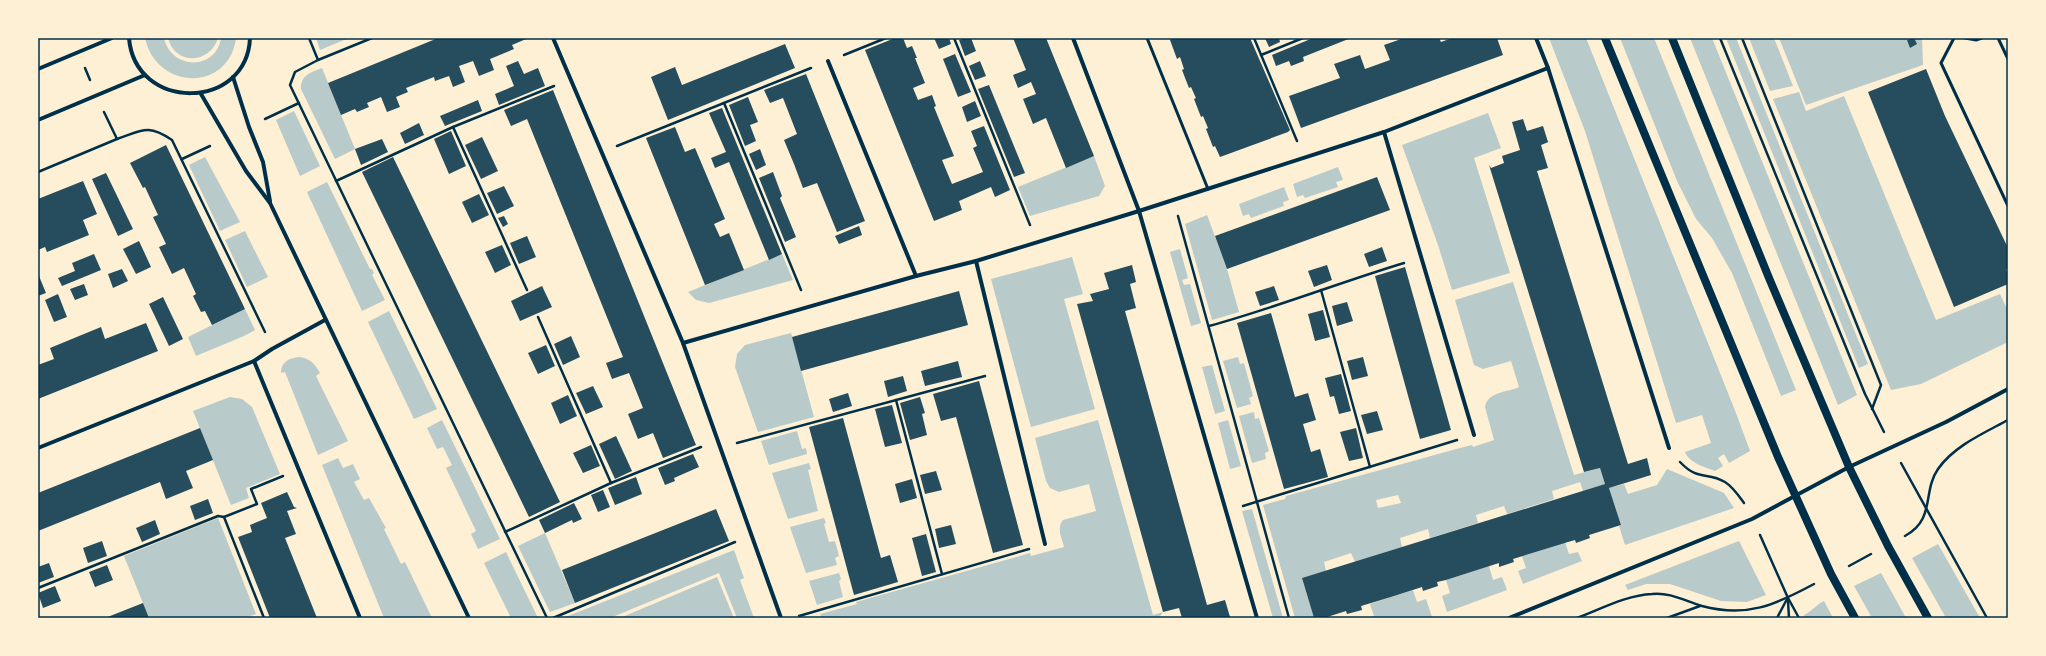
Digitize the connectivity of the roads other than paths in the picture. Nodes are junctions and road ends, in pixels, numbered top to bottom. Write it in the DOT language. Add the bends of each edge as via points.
graph roads {
  1 [pos="112,38"];
  2 [pos="129,38"];
  3 [pos="255,38"];
  4 [pos="554,38"];
  5 [pos="1073,38"];
  6 [pos="1148,38"];
  7 [pos="1536,38"];
  8 [pos="1605,38"];
  9 [pos="1672,38"];
  10 [pos="1954,38"];
  11 [pos="1965,38"];
  12 [pos="1982,38"];
  13 [pos="1998,38"];
  14 [pos="250,39"];
  15 [pos="2008,58"];
  16 [pos="828,61"];
  17 [pos="1548,68"];
  18 [pos="38,69"];
  19 [pos="145,75"];
  20 [pos="233,77"];
  21 [pos="201,94"];
  22 [pos="38,120"];
  23 [pos="1384,132"];
  24 [pos="1208,189"];
  25 [pos="270,203"];
  26 [pos="2008,206"];
  27 [pos="1139,212"];
  28 [pos="976,261"];
  29 [pos="916,276"];
  30 [pos="325,320"];
  31 [pos="683,343"];
  32 [pos="254,361"];
  33 [pos="2008,388"];
  34 [pos="1474,435"];
  35 [pos="38,448"];
  36 [pos="1669,448"];
  37 [pos="1849,467"];
  38 [pos="1797,495"];
  39 [pos="1045,544"];
  40 [pos="360,618"];
  41 [pos="469,618"];
  42 [pos="781,618"];
  43 [pos="1257,618"];
  44 [pos="1509,618"];
  45 [pos="1855,618"];
  46 [pos="1928,618"];
  1 -- 18 [label="street"];
  2 -- 19 [label="street" via="132,54"];
  3 -- 14 [label="street"];
  4 -- 31 [label="street"];
  5 -- 27 [label="street"];
  6 -- 24 [label="lane"];
  7 -- 17 [label="street"];
  8 -- 38 [label="main road" via="1776,451"];
  9 -- 37 [label="main road"];
  10 -- 26 [label="lane" via="1941,63"];
  11 -- 12 [label="lane"];
  13 -- 15 [label="lane"];
  14 -- 20 [label="street" via="246,57"];
  16 -- 29 [label="street"];
  17 -- 23 [label="street"];
  17 -- 36 [label="street"];
  19 -- 21 [label="street" via="156,85 170,91"];
  19 -- 22 [label="street"];
  20 -- 21 [label="street" via="218,88"];
  20 -- 25 [label="street" via="263,162"];
  21 -- 25 [label="street" via="246,171"];
  23 -- 24 [label="street"];
  23 -- 34 [label="street"];
  24 -- 27 [label="street"];
  25 -- 30 [label="street"];
  27 -- 28 [label="street"];
  27 -- 43 [label="street"];
  28 -- 29 [label="street"];
  28 -- 39 [label="street"];
  29 -- 31 [label="street"];
  30 -- 32 [label="street"];
  30 -- 41 [label="street"];
  31 -- 42 [label="street"];
  32 -- 35 [label="street"];
  32 -- 40 [label="street"];
  33 -- 37 [label="street"];
  37 -- 38 [label="street"];
  37 -- 46 [label="main road" via="1888,546"];
  38 -- 44 [label="street" via="1752,519"];
  38 -- 45 [label="main road" via="1831,574"];
}
